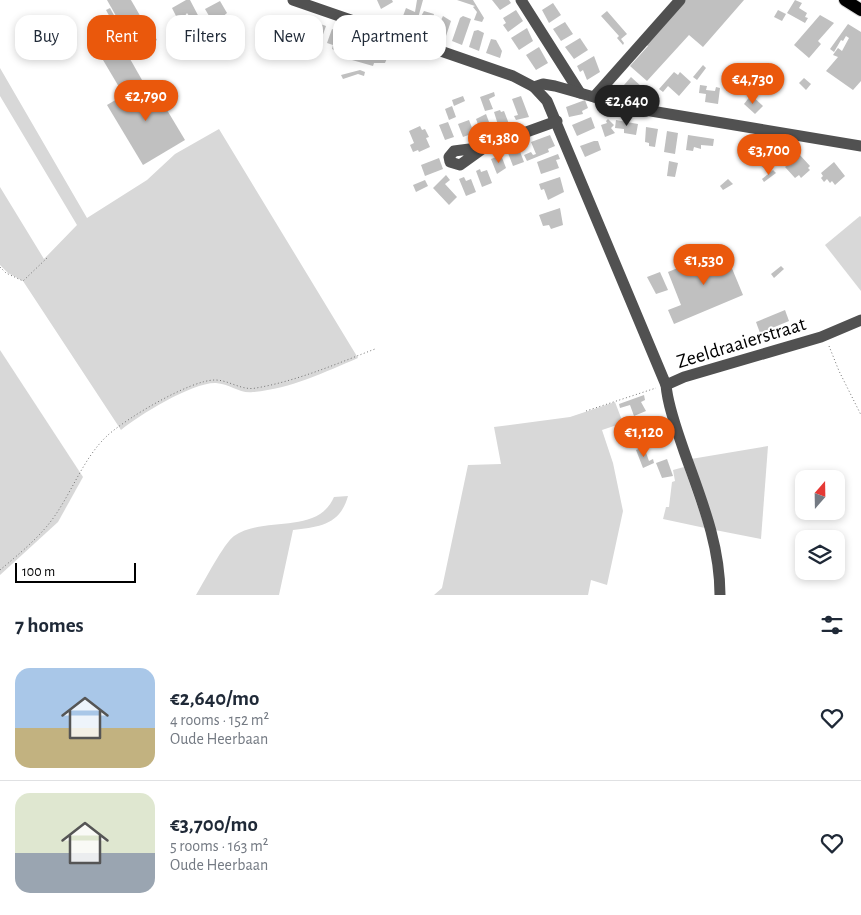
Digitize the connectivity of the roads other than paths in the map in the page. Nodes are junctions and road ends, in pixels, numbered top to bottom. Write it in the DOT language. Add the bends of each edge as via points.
graph roads {
  1 [pos="293,0"];
  2 [pos="522,0"];
  3 [pos="680,0"];
  4 [pos="845,0"];
  5 [pos="861,10"];
  6 [pos="534,87"];
  7 [pos="580,93"];
  8 [pos="594,96"];
  9 [pos="557,121"];
  10 [pos="861,146"];
  11 [pos="485,147"];
  12 [pos="861,320"];
  13 [pos="666,385"];
  14 [pos="720,595"];
  1 -- 6 [label="street" via="513,76"];
  2 -- 7 [label="street"];
  3 -- 8 [label="street"];
  4 -- 5 [label="main road"];
  6 -- 7 [label="street" via="543,84"];
  6 -- 9 [label="street" via="548,101"];
  7 -- 8 [label="street"];
  8 -- 10 [label="street" via="676,116"];
  9 -- 11 [label="street"];
  9 -- 13 [label="street"];
  12 -- 13 [label="street, Zeeldraaierstraat" via="826,336"];
  13 -- 14 [label="street, Zeeldraaierstraat" via="678,433 714,542"];
}
